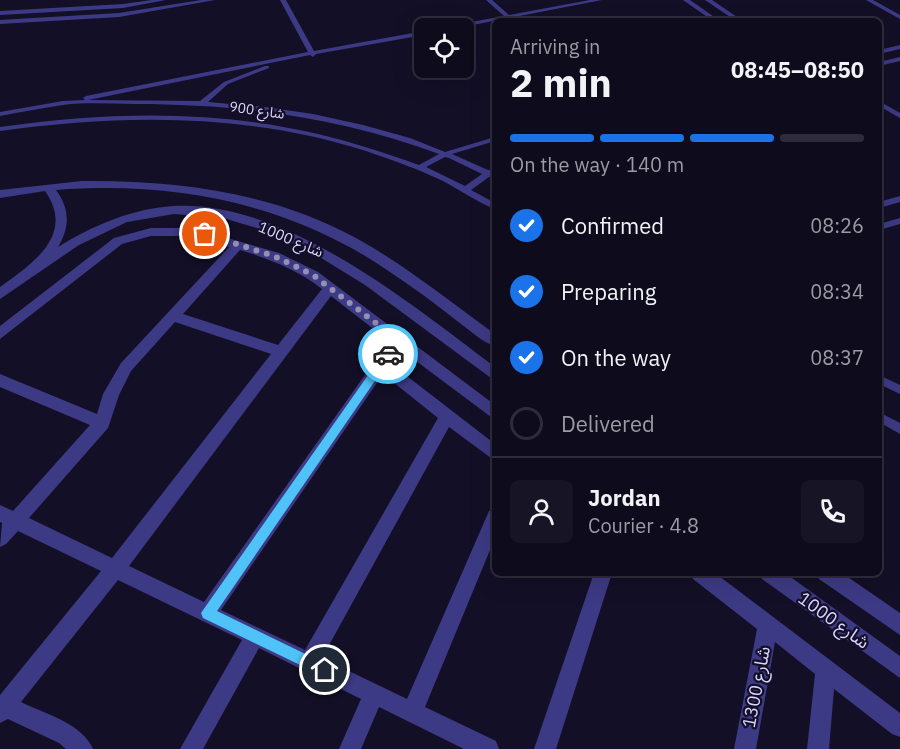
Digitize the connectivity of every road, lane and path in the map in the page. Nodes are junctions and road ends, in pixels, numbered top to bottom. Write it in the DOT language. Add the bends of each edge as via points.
graph roads {
  1 [pos="80,0"];
  2 [pos="102,0"];
  3 [pos="163,0"];
  4 [pos="212,0"];
  5 [pos="283,0"];
  6 [pos="489,0"];
  7 [pos="599,0"];
  8 [pos="686,0"];
  9 [pos="708,0"];
  10 [pos="869,0"];
  11 [pos="95,9"];
  12 [pos="72,10"];
  13 [pos="0,13"];
  14 [pos="900,16"];
  15 [pos="508,17"];
  16 [pos="88,18"];
  17 [pos="505,18"];
  18 [pos="713,18"];
  19 [pos="735,18"];
  20 [pos="64,20"];
  21 [pos="0,22"];
  22 [pos="492,23"];
  23 [pos="474,25"];
  24 [pos="414,35"];
  25 [pos="900,47"];
  26 [pos="882,51"];
  27 [pos="313,55"];
  28 [pos="290,59"];
  29 [pos="900,59"];
  30 [pos="882,63"];
  31 [pos="202,102"];
  32 [pos="65,103"];
  33 [pos="882,104"];
  34 [pos="0,114"];
  35 [pos="900,116"];
  36 [pos="0,129"];
  37 [pos="492,140"];
  38 [pos="445,154"];
  39 [pos="420,167"];
  40 [pos="492,173"];
  41 [pos="492,174"];
  42 [pos="49,188"];
  43 [pos="465,190"];
  44 [pos="0,194"];
  45 [pos="900,199"];
  46 [pos="492,204"];
  47 [pos="882,205"];
  48 [pos="900,221"];
  49 [pos="882,226"];
  50 [pos="238,245"];
  51 [pos="39,266"];
  52 [pos="331,288"];
  53 [pos="0,294"];
  54 [pos="172,316"];
  55 [pos="0,334"];
  56 [pos="492,339"];
  57 [pos="398,340"];
  58 [pos="281,352"];
  59 [pos="381,364"];
  60 [pos="492,373"];
  61 [pos="0,380"];
  62 [pos="882,381"];
  63 [pos="900,390"];
  64 [pos="492,412"];
  65 [pos="447,416"];
  66 [pos="882,419"];
  67 [pos="102,423"];
  68 [pos="900,429"];
  69 [pos="492,452"];
  70 [pos="8,517"];
  71 [pos="492,524"];
  72 [pos="0,538"];
  73 [pos="116,569"];
  74 [pos="602,576"];
  75 [pos="704,576"];
  76 [pos="773,576"];
  77 [pos="830,576"];
  78 [pos="208,613"];
  79 [pos="768,625"];
  80 [pos="900,625"];
  81 [pos="255,636"];
  82 [pos="309,663"];
  83 [pos="900,668"];
  84 [pos="826,670"];
  85 [pos="374,694"];
  86 [pos="3,709"];
  87 [pos="412,712"];
  88 [pos="900,726"];
  89 [pos="82,749"];
  90 [pos="190,749"];
  91 [pos="350,749"];
  92 [pos="488,749"];
  93 [pos="545,749"];
  94 [pos="745,749"];
  95 [pos="818,749"];
  1 -- 12 [label="lane"];
  2 -- 11 [label="lane"];
  3 -- 11 [label="lane"];
  4 -- 16 [label="lane"];
  5 -- 27 [label="lane"];
  6 -- 15 [label="lane"];
  7 -- 15 [label="lane"];
  8 -- 18 [label="lane"];
  9 -- 19 [label="lane"];
  10 -- 14 [label="lane"];
  11 -- 12 [label="lane"];
  11 -- 16 [label="lane"];
  12 -- 13 [label="lane"];
  12 -- 20 [label="lane"];
  15 -- 17 [label="lane"];
  16 -- 20 [label="lane"];
  20 -- 21 [label="lane"];
  22 -- 23 [label="lane"];
  24 -- 27 [label="lane"];
  25 -- 26 [label="lane"];
  27 -- 28 [label="lane"];
  28 -- 31 [label="lane" via="236,78"];
  28 -- 32 [label="lane" via="151,83"];
  29 -- 30 [label="lane"];
  31 -- 32 [label="lane, شارع 900"];
  31 -- 38 [label="lane, شارع 900" via="327,120"];
  32 -- 34 [label="lane, شارع 900"];
  33 -- 35 [label="lane"];
  36 -- 39 [label="lane, شارع 900" via="134,116 209,118 282,127 352,143"];
  37 -- 38 [label="lane"];
  38 -- 39 [label="lane"];
  38 -- 40 [label="lane, شارع 900"];
  39 -- 43 [label="lane, شارع 900"];
  41 -- 43 [label="lane"];
  42 -- 44 [label="street, شارع 1000"];
  42 -- 51 [label="street" via="62,213 61,230"];
  42 -- 56 [label="street, شارع 1000" via="99,185 185,190 229,197 300,218 360,246"];
  43 -- 46 [label="lane, شارع 900"];
  45 -- 47 [label="lane"];
  48 -- 49 [label="lane"];
  50 -- 52 [label="street" via="294,265"];
  50 -- 54 [label="street"];
  50 -- 55 [label="street" via="179,230 151,231 118,241"];
  51 -- 53 [label="street, شارع 1000"];
  51 -- 60 [label="street, شارع 1000" via="104,227 126,219 162,211 240,219 287,235 347,265"];
  52 -- 57 [label="street"];
  52 -- 58 [label="street"];
  54 -- 58 [label="street"];
  54 -- 67 [label="street" via="126,368 111,394"];
  57 -- 59 [label="street"];
  57 -- 64 [label="street"];
  58 -- 73 [label="street"];
  59 -- 65 [label="street"];
  59 -- 78 [label="street"];
  61 -- 67 [label="street"];
  62 -- 63 [label="lane"];
  65 -- 69 [label="street"];
  65 -- 82 [label="street"];
  66 -- 68 [label="lane"];
  67 -- 70 [label="street"];
  70 -- 72 [label="street"];
  70 -- 73 [label="street"];
  71 -- 87 [label="street"];
  73 -- 78 [label="street"];
  73 -- 86 [label="street"];
  74 -- 93 [label="street"];
  75 -- 79 [label="street"];
  76 -- 83 [label="street, شارع 1000"];
  77 -- 80 [label="street, شارع 1000"];
  78 -- 81 [label="street"];
  79 -- 84 [label="street"];
  79 -- 94 [label="street, شارع 1300"];
  81 -- 82 [label="street"];
  81 -- 90 [label="street"];
  82 -- 85 [label="street"];
  84 -- 88 [label="street"];
  84 -- 95 [label="street"];
  85 -- 87 [label="street"];
  85 -- 91 [label="street"];
  86 -- 89 [label="street" via="67,735"];
  87 -- 92 [label="street"];
}
